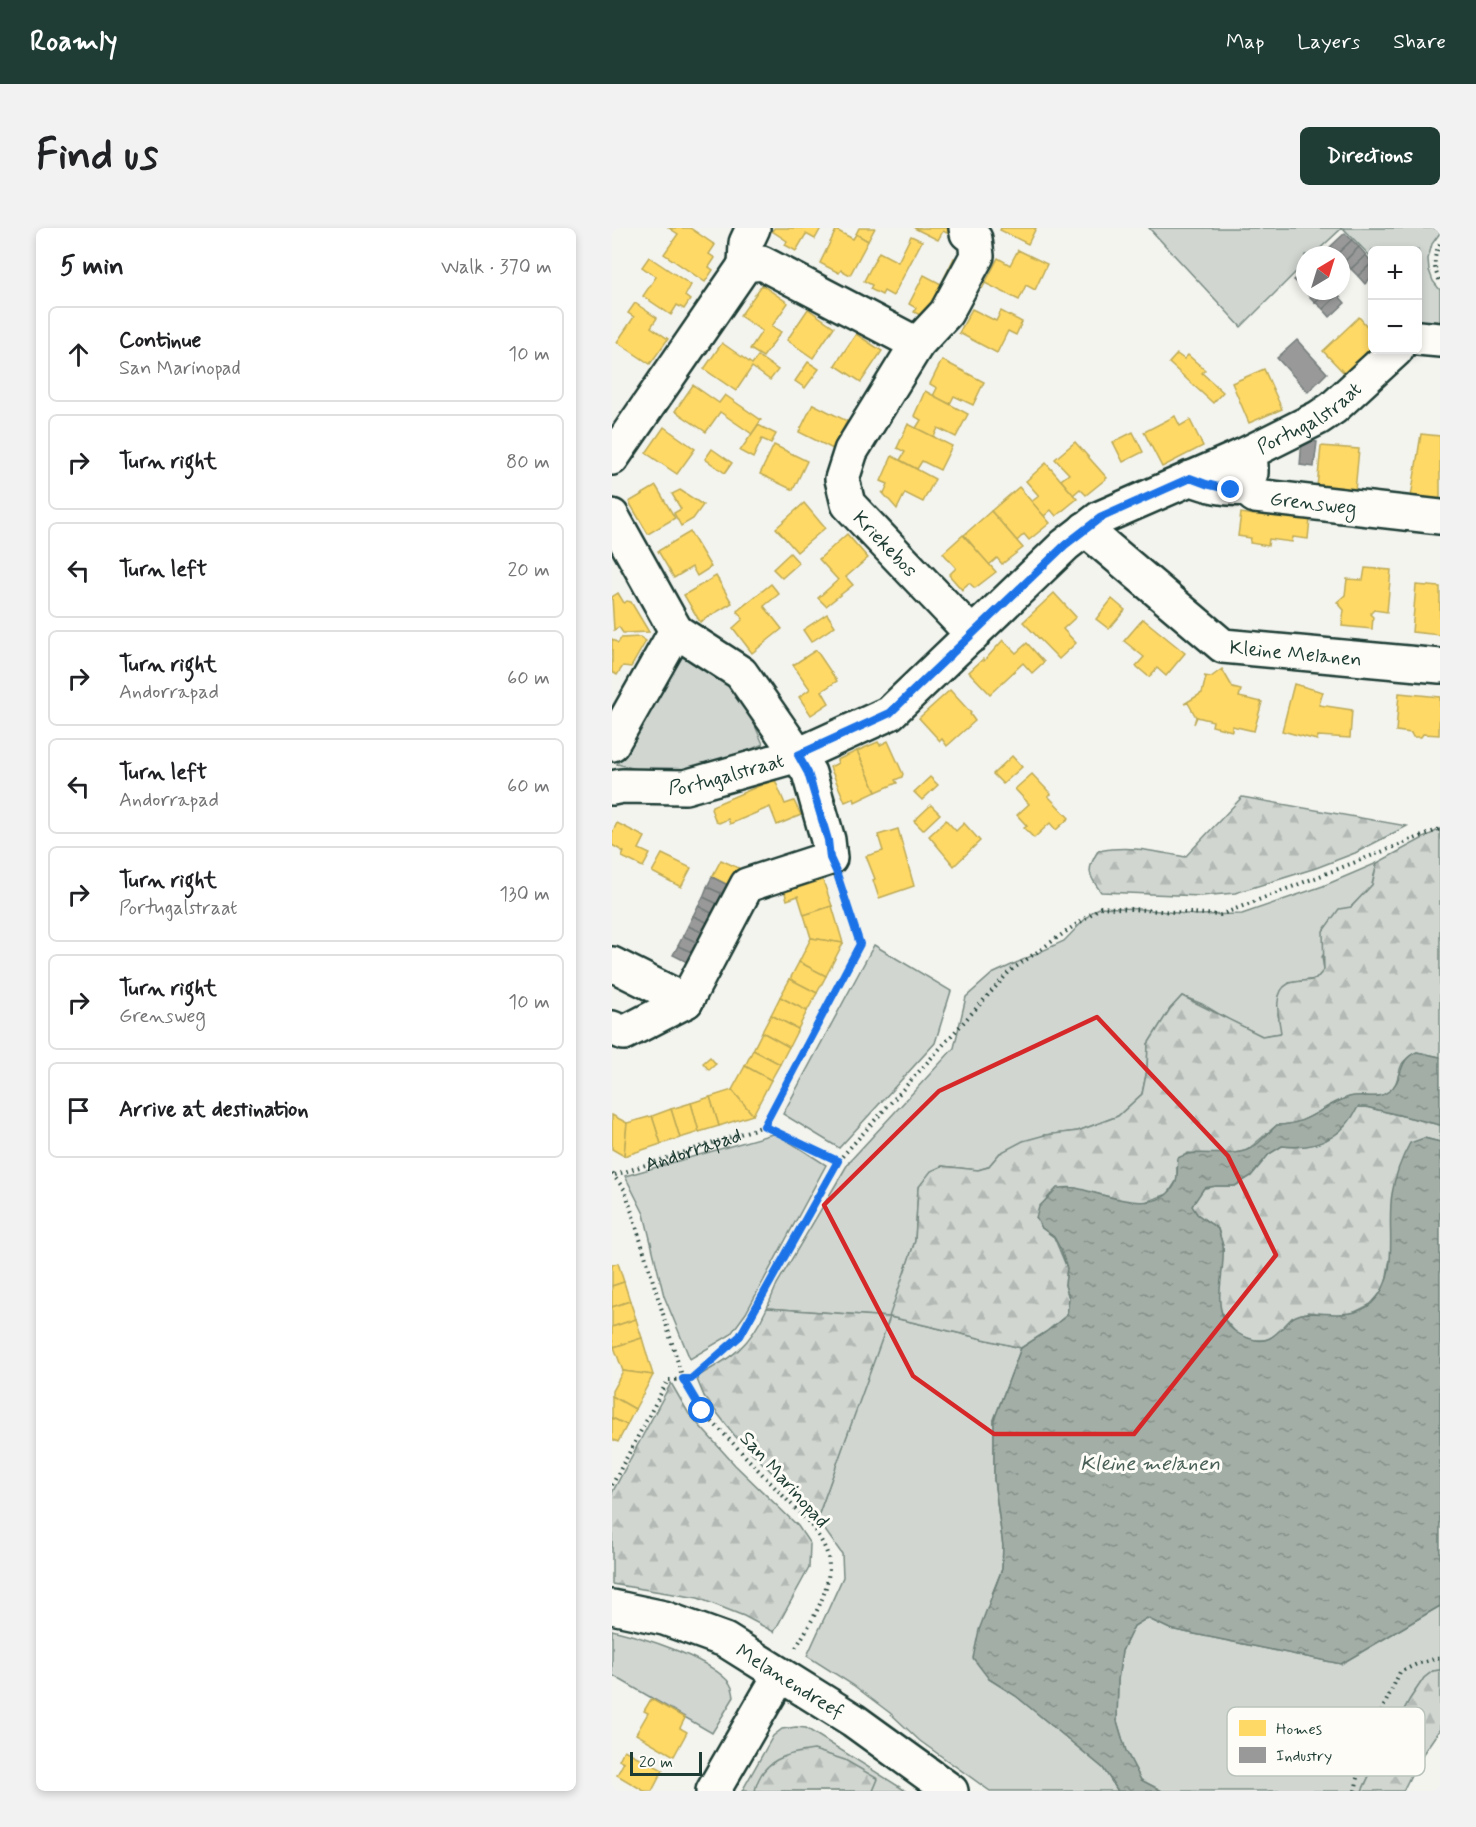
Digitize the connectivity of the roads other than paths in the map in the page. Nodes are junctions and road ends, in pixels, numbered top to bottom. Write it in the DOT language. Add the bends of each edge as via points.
graph roads {
  1 [pos="753,228"];
  2 [pos="966,228"];
  3 [pos="745,265"];
  4 [pos="1422,338"];
  5 [pos="1440,340"];
  6 [pos="917,344"];
  7 [pos="1392,354"];
  8 [pos="1242,456"];
  9 [pos="612,458"];
  10 [pos="1190,478"];
  11 [pos="1245,488"];
  12 [pos="612,516"];
  13 [pos="1440,517"];
  14 [pos="1085,529"];
  15 [pos="676,631"];
  16 [pos="973,635"];
  17 [pos="1440,666"];
  18 [pos="612,744"];
  19 [pos="798,755"];
  20 [pos="612,788"];
  21 [pos="612,964"];
  22 [pos="686,1001"];
  23 [pos="612,1028"];
  24 [pos="612,1608"];
  25 [pos="780,1675"];
  26 [pos="713,1791"];
  27 [pos="951,1791"];
  1 -- 3 [label="street" via="746,243"];
  2 -- 6 [label="street, Kriekebos" via="975,239 977,256 946,313"];
  3 -- 6 [label="street" via="762,263"];
  3 -- 9 [label="street"];
  4 -- 5 [label="street"];
  6 -- 16 [label="street, Kriekebos" via="851,451 842,479 848,504"];
  7 -- 8 [label="street, Portugalstraat" via="1333,408"];
  8 -- 10 [label="street, Portugalstraat"];
  8 -- 11 [label="street, Portugalstraat" via="1251,465 1251,480"];
  10 -- 11 [label="street, Grensweg" via="1231,490"];
  10 -- 14 [label="street, Portugalstraat" via="1100,518"];
  11 -- 13 [label="street, Grensweg" via="1255,496"];
  12 -- 15 [label="street"];
  14 -- 16 [label="street, Portugalstraat"];
  14 -- 17 [label="street, Kleine Melanen" via="1223,646"];
  15 -- 18 [label="street"];
  15 -- 19 [label="street" via="741,673"];
  16 -- 19 [label="street, Portugalstraat" via="890,713"];
  19 -- 20 [label="street, Portugalstraat" via="685,787"];
  19 -- 22 [label="street" via="808,773 830,858 747,885"];
  21 -- 22 [label="street"];
  22 -- 23 [label="street" via="624,1033"];
  24 -- 25 [label="street, Melanendreef" via="664,1618 725,1640"];
  25 -- 26 [label="street"];
  25 -- 27 [label="street, Melanendreef" via="853,1720"];
}
